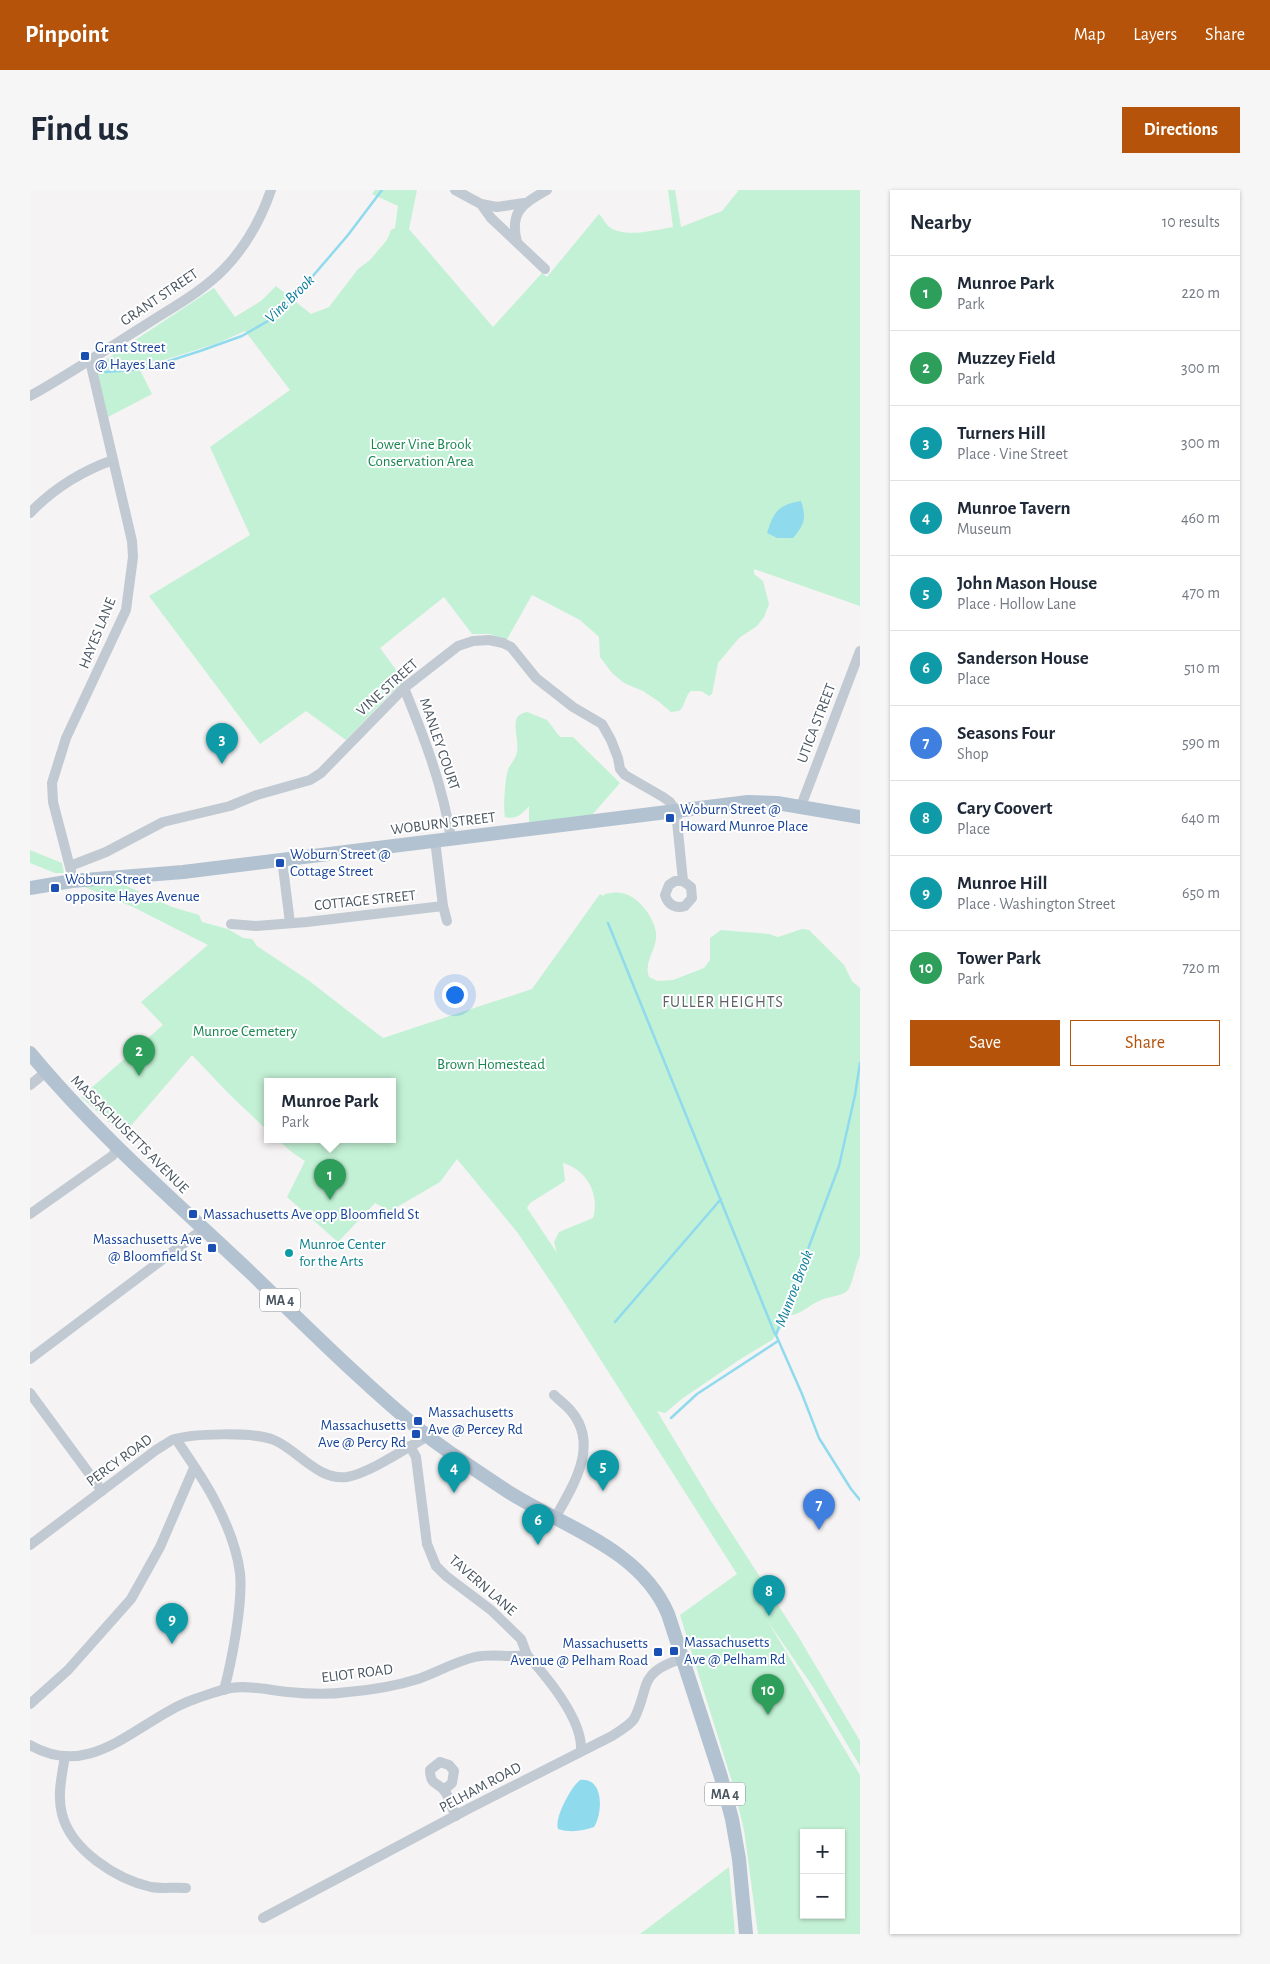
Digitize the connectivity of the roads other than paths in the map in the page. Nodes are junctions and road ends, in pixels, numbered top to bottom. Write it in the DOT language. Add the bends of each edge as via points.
graph roads {
  1 [pos="271,190"];
  2 [pos="455,190"];
  3 [pos="548,190"];
  4 [pos="525,203"];
  5 [pos="481,204"];
  6 [pos="517,243"];
  7 [pos="545,269"];
  8 [pos="90,361"];
  9 [pos="30,396"];
  10 [pos="113,460"];
  11 [pos="30,513"];
  12 [pos="860,651"];
  13 [pos="404,688"];
  14 [pos="801,806"];
  15 [pos="676,811"];
  16 [pos="860,817"];
  17 [pos="451,838"];
  18 [pos="435,840"];
  19 [pos="282,860"];
  20 [pos="70,866"];
  21 [pos="683,880"];
  22 [pos="72,881"];
  23 [pos="30,888"];
  24 [pos="443,906"];
  25 [pos="447,921"];
  26 [pos="290,923"];
  27 [pos="232,924"];
  28 [pos="30,1052"];
  29 [pos="46,1072"];
  30 [pos="30,1085"];
  31 [pos="118,1149"];
  32 [pos="30,1214"];
  33 [pos="203,1229"];
  34 [pos="30,1359"];
  35 [pos="30,1393"];
  36 [pos="554,1395"];
  37 [pos="428,1436"];
  38 [pos="176,1439"];
  39 [pos="410,1446"];
  40 [pos="194,1468"];
  41 [pos="102,1490"];
  42 [pos="555,1518"];
  43 [pos="30,1545"];
  44 [pos="527,1655"];
  45 [pos="683,1658"];
  46 [pos="224,1690"];
  47 [pos="30,1704"];
  48 [pos="30,1745"];
  49 [pos="581,1750"];
  50 [pos="66,1756"];
  51 [pos="444,1790"];
  52 [pos="456,1816"];
  53 [pos="186,1888"];
  54 [pos="264,1918"];
  55 [pos="746,1934"];
  1 -- 8 [label="street, GRANT STREET" via="253,230 224,269 185,299"];
  2 -- 5 [label="street"];
  3 -- 4 [label="street"];
  4 -- 5 [label="street" via="497,208"];
  4 -- 6 [label="street" via="514,222"];
  5 -- 6 [label="street" via="490,218"];
  6 -- 7 [label="street"];
  8 -- 9 [label="street, GRANT STREET"];
  8 -- 10 [label="street, HAYES LANE"];
  10 -- 11 [label="street" via="58,488"];
  10 -- 20 [label="street, HAYES LANE" via="132,541 131,578 126,610 66,738 52,783 54,808"];
  12 -- 14 [label="street, UTICA STREET"];
  13 -- 15 [label="street, VINE STREET" via="458,646 489,640 511,647 543,684 602,724 625,775 664,797"];
  13 -- 17 [label="street, MANLEY COURT" via="426,741"];
  13 -- 20 [label="street, VINE STREET" via="321,773 310,780 230,806 163,822"];
  14 -- 15 [label="main road, WOBURN STREET" via="748,802"];
  14 -- 16 [label="main road, WOBURN STREET"];
  15 -- 17 [label="main road, WOBURN STREET"];
  15 -- 21 [label="street"];
  17 -- 18 [label="main road, WOBURN STREET"];
  18 -- 19 [label="main road, WOBURN STREET"];
  18 -- 24 [label="street"];
  19 -- 22 [label="main road, WOBURN STREET"];
  19 -- 26 [label="street"];
  20 -- 22 [label="street, HAYES LANE"];
  22 -- 23 [label="main road, WOBURN STREET"];
  24 -- 25 [label="street"];
  24 -- 26 [label="street, COTTAGE STREET"];
  26 -- 27 [label="street, COTTAGE STREET"];
  28 -- 29 [label="main road, MASSACHUSETTS AVENUE / MA 4"];
  29 -- 30 [label="street"];
  29 -- 31 [label="main road, MASSACHUSETTS AVENUE / MA 4"];
  31 -- 32 [label="street"];
  31 -- 33 [label="main road, MASSACHUSETTS AVENUE / MA 4"];
  33 -- 34 [label="street"];
  33 -- 37 [label="main road, MASSACHUSETTS AVENUE / MA 4"];
  35 -- 41 [label="street"];
  36 -- 42 [label="street" via="571,1410 585,1440 578,1475"];
  37 -- 39 [label="street, PERCY ROAD"];
  37 -- 42 [label="main road, MASSACHUSETTS AVENUE / MA 4" via="480,1474"];
  38 -- 39 [label="street, PERCY ROAD" via="211,1435 274,1440 318,1471 346,1477 360,1473"];
  38 -- 40 [label="street"];
  38 -- 41 [label="street, PERCY ROAD"];
  39 -- 44 [label="street, TAVERN LANE" via="416,1457 427,1544 436,1566 521,1639"];
  40 -- 46 [label="street" via="215,1500 240,1573 238,1609"];
  40 -- 47 [label="street" via="160,1547 132,1599 68,1670"];
  41 -- 43 [label="street, PERCY ROAD"];
  42 -- 45 [label="main road, MASSACHUSETTS AVENUE / MA 4" via="612,1550 642,1575 666,1608"];
  44 -- 46 [label="street, ELIOT ROAD" via="477,1656 419,1679 347,1692 324,1694 262,1688"];
  44 -- 49 [label="street" via="552,1682 563,1700 579,1733"];
  45 -- 49 [label="street, PELHAM ROAD" via="664,1665 646,1683 633,1721 612,1736"];
  45 -- 55 [label="main road, MASSACHUSETTS AVENUE / MA 4" via="732,1819"];
  46 -- 50 [label="street, ELIOT ROAD" via="173,1708 94,1753"];
  48 -- 50 [label="street, ELIOT ROAD"];
  49 -- 52 [label="street, PELHAM ROAD"];
  50 -- 53 [label="street" via="60,1784 62,1813 70,1835 118,1876 152,1887"];
  51 -- 52 [label="street"];
  52 -- 54 [label="street, PELHAM ROAD"];
}
